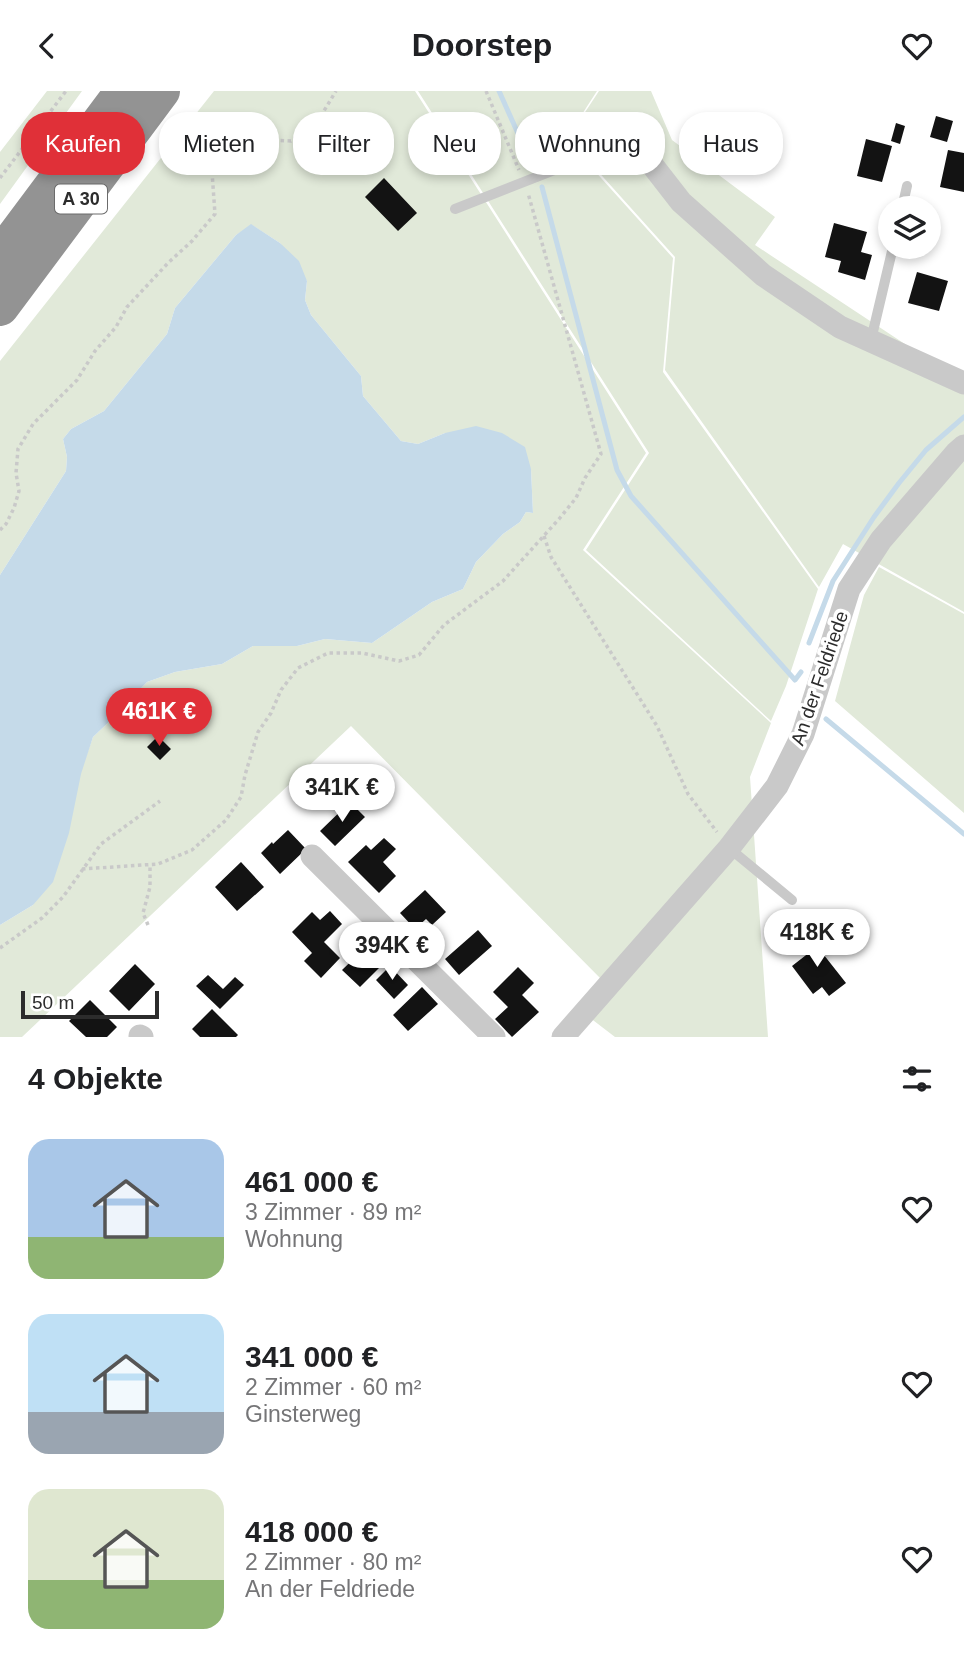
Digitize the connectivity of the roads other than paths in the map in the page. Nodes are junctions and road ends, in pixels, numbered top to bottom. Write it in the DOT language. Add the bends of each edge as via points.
graph roads {
  1 [pos="124,91"];
  2 [pos="161,91"];
  3 [pos="542,175"];
  4 [pos="660,175"];
  5 [pos="906,187"];
  6 [pos="904,196"];
  7 [pos="455,209"];
  8 [pos="0,257"];
  9 [pos="890,259"];
  10 [pos="0,307"];
  11 [pos="871,340"];
  12 [pos="964,383"];
  13 [pos="964,446"];
  14 [pos="729,848"];
  15 [pos="312,856"];
  16 [pos="792,900"];
  17 [pos="494,1037"];
  18 [pos="563,1037"];
  1 -- 8 [label="highway, A 30"];
  2 -- 10 [label="highway, A 30"];
  3 -- 7 [label="lane"];
  4 -- 11 [label="street" via="681,202 763,275 841,327"];
  5 -- 6 [label="lane"];
  9 -- 11 [label="lane"];
  11 -- 12 [label="street"];
  13 -- 14 [label="street, An der Feldriede" via="881,540 849,589 803,734 777,786"];
  14 -- 16 [label="lane"];
  14 -- 18 [label="street, An der Feldriede"];
  15 -- 17 [label="street"];
}
